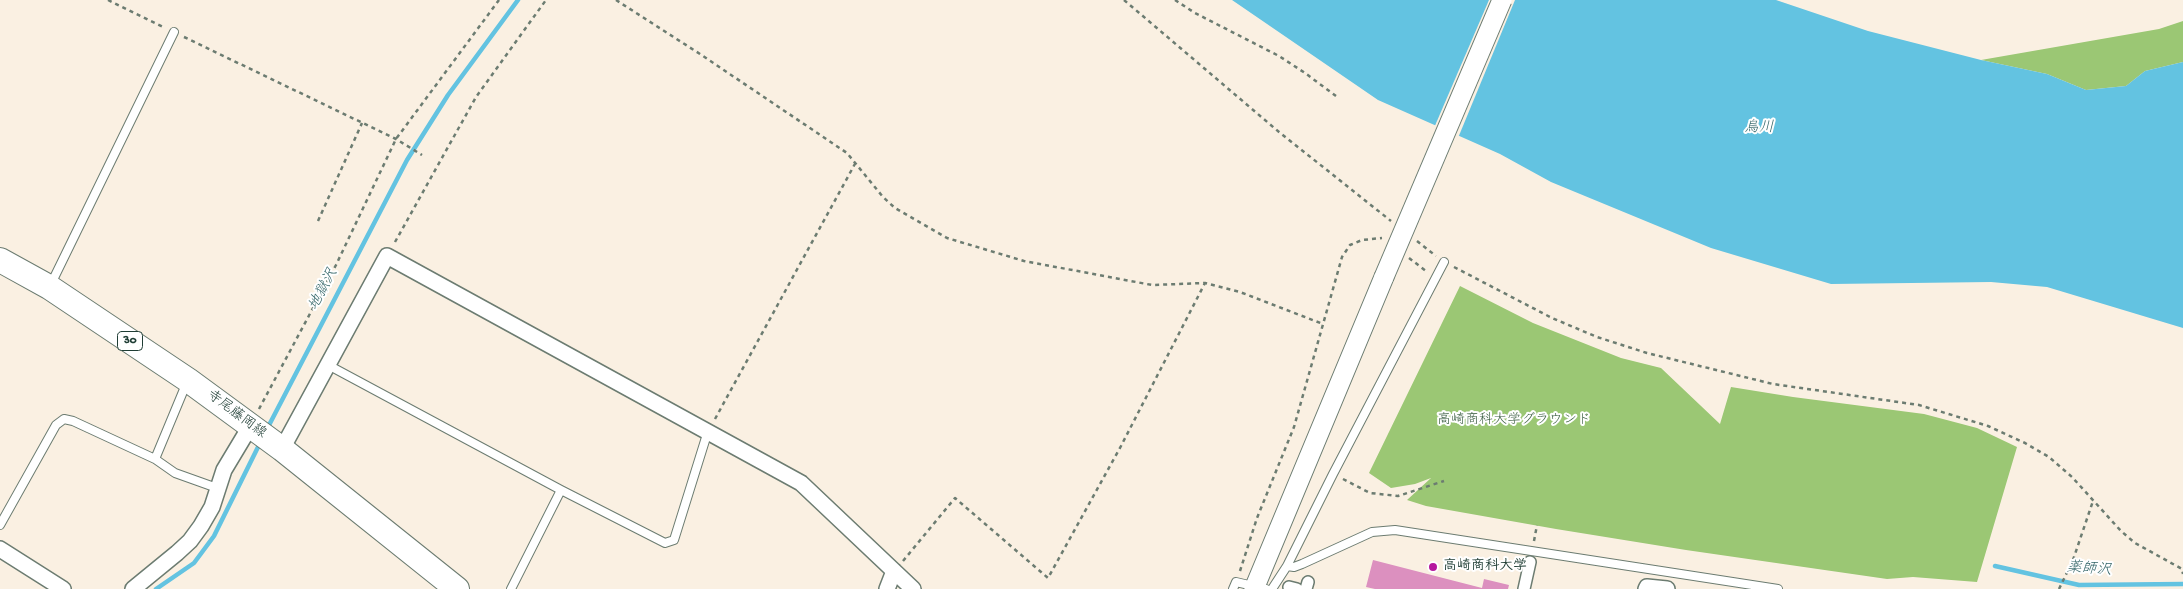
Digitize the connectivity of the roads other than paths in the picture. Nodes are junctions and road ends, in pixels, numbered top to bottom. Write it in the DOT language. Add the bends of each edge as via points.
graph roads {
  1 [pos="1502,0"];
  2 [pos="174,32"];
  3 [pos="0,260"];
  4 [pos="1444,262"];
  5 [pos="49,287"];
  6 [pos="328,365"];
  7 [pos="188,380"];
  8 [pos="708,431"];
  9 [pos="265,437"];
  10 [pos="154,459"];
  11 [pos="217,488"];
  12 [pos="561,490"];
  13 [pos="0,525"];
  14 [pos="0,549"];
  15 [pos="1531,556"];
  16 [pos="1287,566"];
  17 [pos="894,571"];
  18 [pos="1235,586"];
  19 [pos="1262,588"];
  20 [pos="1293,588"];
  21 [pos="63,589"];
  22 [pos="133,589"];
  23 [pos="457,589"];
  24 [pos="511,589"];
  25 [pos="887,589"];
  26 [pos="913,589"];
  27 [pos="1277,589"];
  28 [pos="1524,589"];
  29 [pos="1646,589"];
  30 [pos="1668,589"];
  31 [pos="1778,589"];
  1 -- 19 [label="street, bridge" via="1384,276"];
  2 -- 5 [label="lane"];
  3 -- 5 [label="main road, 寺尾藤岡線 / 30"];
  4 -- 16 [label="lane"];
  5 -- 7 [label="main road, 寺尾藤岡線 / 30"];
  6 -- 8 [label="street" via="387,256"];
  6 -- 9 [label="street"];
  6 -- 12 [label="lane"];
  7 -- 9 [label="main road, 寺尾藤岡線 / 30"];
  7 -- 10 [label="lane"];
  8 -- 12 [label="lane" via="674,540 665,543"];
  8 -- 17 [label="street" via="801,483"];
  9 -- 11 [label="street" via="224,470"];
  9 -- 23 [label="main road, 寺尾藤岡線 / 30"];
  10 -- 11 [label="lane" via="175,473"];
  10 -- 13 [label="lane" via="64,419 56,425"];
  11 -- 22 [label="street" via="212,507 190,540"];
  12 -- 24 [label="lane"];
  14 -- 21 [label="street"];
  15 -- 16 [label="lane" via="1408,531 1384,530 1372,532 1294,567"];
  15 -- 28 [label="street"];
  15 -- 31 [label="lane"];
  16 -- 19 [label="lane"];
  17 -- 25 [label="street"];
  17 -- 26 [label="street"];
  18 -- 19 [label="lane"];
  20 -- 27 [label="lane"];
  29 -- 30 [label="street"];
}
